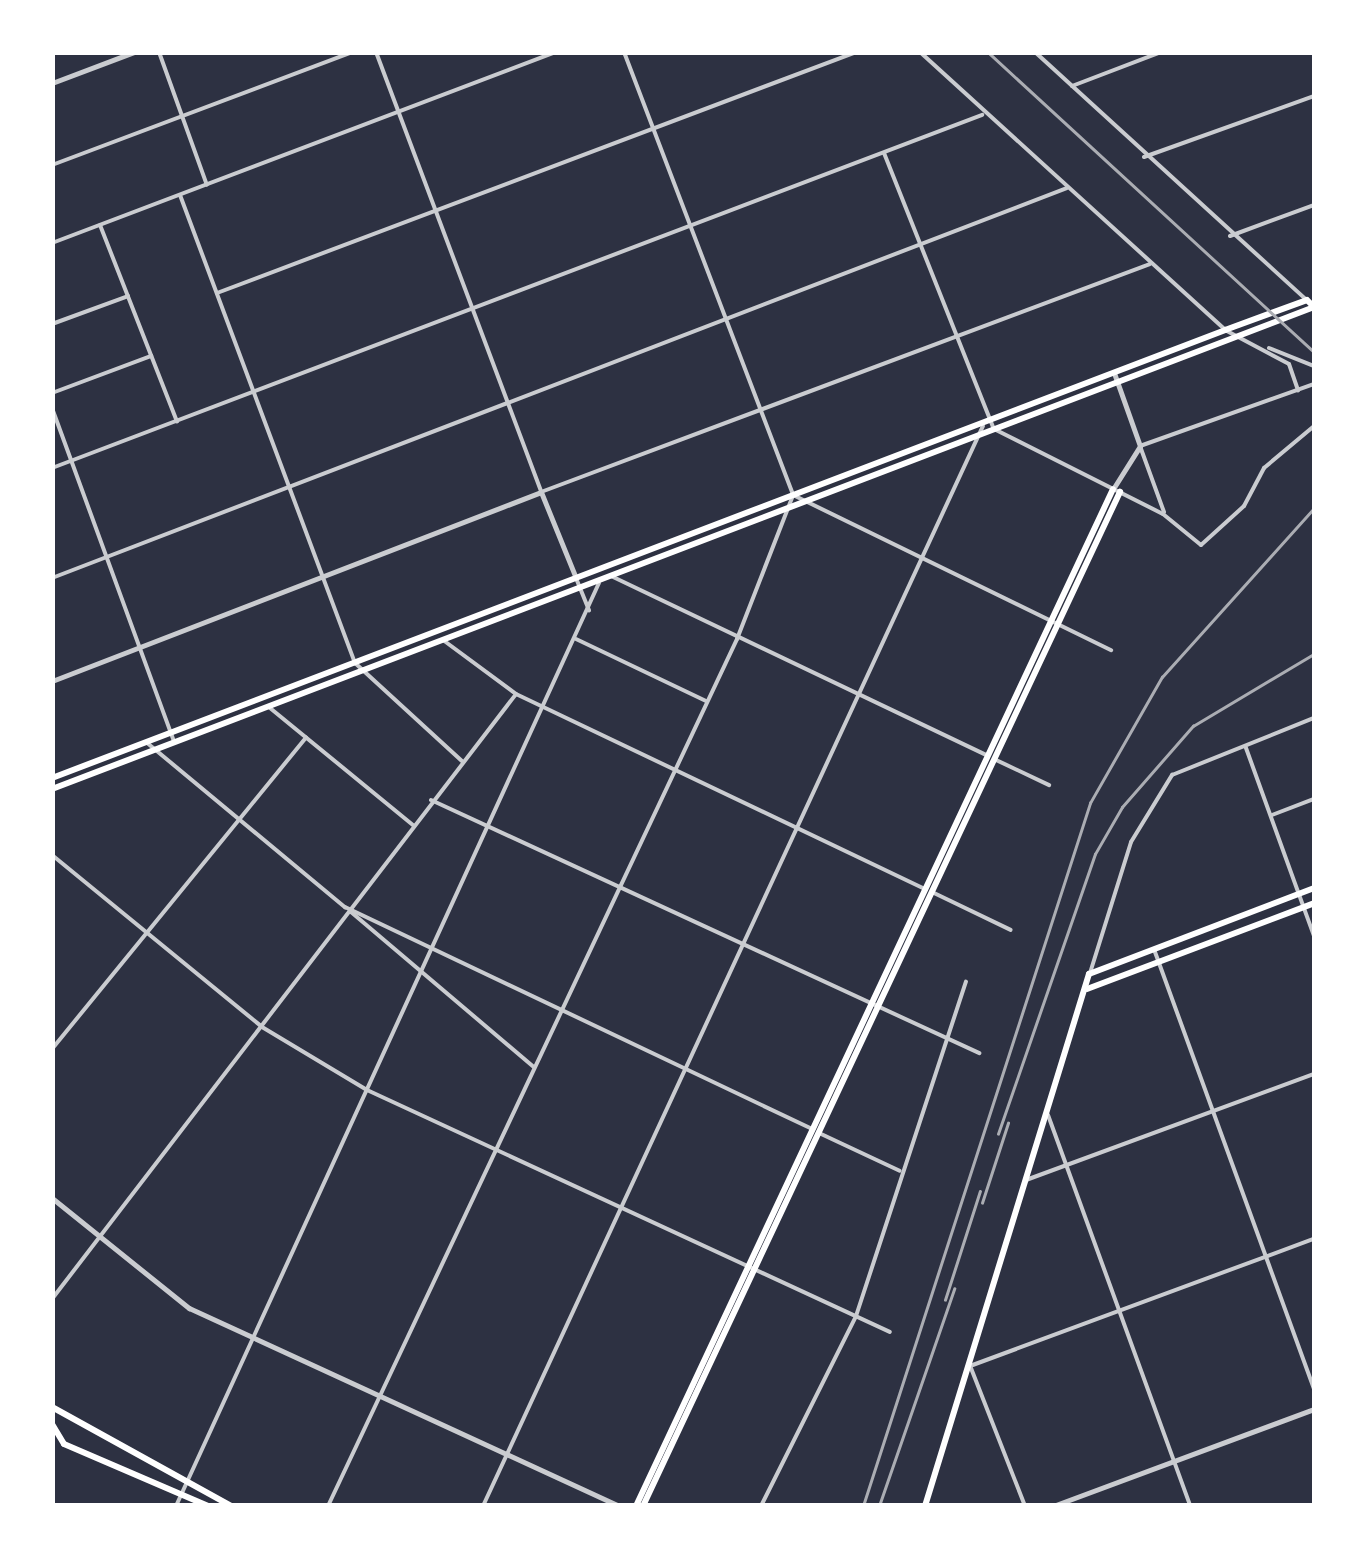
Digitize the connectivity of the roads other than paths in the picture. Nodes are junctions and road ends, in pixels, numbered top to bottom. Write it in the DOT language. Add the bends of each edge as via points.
graph roads {
  1 [pos="134,52"];
  2 [pos="159,52"];
  3 [pos="353,52"];
  4 [pos="376,52"];
  5 [pos="556,52"];
  6 [pos="624,52"];
  7 [pos="856,52"];
  8 [pos="920,52"];
  9 [pos="1035,52"];
  10 [pos="1162,52"];
  11 [pos="52,83"];
  12 [pos="1071,86"];
  13 [pos="1314,96"];
  14 [pos="399,112"];
  15 [pos="982,115"];
  16 [pos="182,116"];
  17 [pos="653,130"];
  18 [pos="884,152"];
  19 [pos="1144,157"];
  20 [pos="52,164"];
  21 [pos="207,184"];
  22 [pos="1067,188"];
  23 [pos="180,195"];
  24 [pos="1314,206"];
  25 [pos="436,211"];
  26 [pos="100,225"];
  27 [pos="690,225"];
  28 [pos="1230,236"];
  29 [pos="52,243"];
  30 [pos="918,246"];
  31 [pos="1150,264"];
  32 [pos="217,293"];
  33 [pos="128,296"];
  34 [pos="1307,300"];
  35 [pos="1314,307"];
  36 [pos="473,310"];
  37 [pos="726,320"];
  38 [pos="52,324"];
  39 [pos="1225,330"];
  40 [pos="1235,337"];
  41 [pos="953,338"];
  42 [pos="1269,348"];
  43 [pos="151,356"];
  44 [pos="1314,366"];
  45 [pos="1114,373"];
  46 [pos="1117,382"];
  47 [pos="1314,384"];
  48 [pos="1298,390"];
  49 [pos="254,392"];
  50 [pos="52,393"];
  51 [pos="509,402"];
  52 [pos="52,408"];
  53 [pos="761,410"];
  54 [pos="177,422"];
  55 [pos="984,422"];
  56 [pos="1314,426"];
  57 [pos="994,429"];
  58 [pos="980,434"];
  59 [pos="1140,446"];
  60 [pos="72,460"];
  61 [pos="52,468"];
  62 [pos="290,486"];
  63 [pos="1117,490"];
  64 [pos="540,492"];
  65 [pos="794,495"];
  66 [pos="804,502"];
  67 [pos="790,507"];
  68 [pos="1166,516"];
  69 [pos="106,557"];
  70 [pos="926,562"];
  71 [pos="322,576"];
  72 [pos="611,576"];
  73 [pos="52,578"];
  74 [pos="576,578"];
  75 [pos="600,580"];
  76 [pos="580,587"];
  77 [pos="589,611"];
  78 [pos="1054,623"];
  79 [pos="737,639"];
  80 [pos="442,640"];
  81 [pos="576,640"];
  82 [pos="139,647"];
  83 [pos="1111,650"];
  84 [pos="354,663"];
  85 [pos="362,670"];
  86 [pos="52,680"];
  87 [pos="516,694"];
  88 [pos="862,698"];
  89 [pos="706,701"];
  90 [pos="268,706"];
  91 [pos="544,707"];
  92 [pos="1314,718"];
  93 [pos="170,733"];
  94 [pos="306,738"];
  95 [pos="146,742"];
  96 [pos="174,742"];
  97 [pos="1245,746"];
  98 [pos="150,752"];
  99 [pos="991,758"];
  100 [pos="462,761"];
  101 [pos="674,769"];
  102 [pos="52,778"];
  103 [pos="1049,785"];
  104 [pos="52,789"];
  105 [pos="1314,799"];
  106 [pos="431,800"];
  107 [pos="1270,816"];
  108 [pos="238,822"];
  109 [pos="413,825"];
  110 [pos="488,829"];
  111 [pos="800,829"];
  112 [pos="52,855"];
  113 [pos="618,887"];
  114 [pos="1314,888"];
  115 [pos="928,891"];
  116 [pos="1299,894"];
  117 [pos="1314,903"];
  118 [pos="345,906"];
  119 [pos="1304,907"];
  120 [pos="1010,930"];
  121 [pos="148,933"];
  122 [pos="1314,936"];
  123 [pos="743,946"];
  124 [pos="1154,947"];
  125 [pos="432,949"];
  126 [pos="1158,960"];
  127 [pos="1089,974"];
  128 [pos="420,976"];
  129 [pos="966,982"];
  130 [pos="1086,990"];
  131 [pos="873,1009"];
  132 [pos="561,1010"];
  133 [pos="262,1027"];
  134 [pos="945,1043"];
  135 [pos="52,1049"];
  136 [pos="979,1053"];
  137 [pos="534,1067"];
  138 [pos="686,1070"];
  139 [pos="1314,1074"];
  140 [pos="368,1090"];
  141 [pos="1214,1111"];
  142 [pos="1048,1114"];
  143 [pos="815,1131"];
  144 [pos="496,1148"];
  145 [pos="1065,1167"];
  146 [pos="900,1171"];
  147 [pos="1026,1180"];
  148 [pos="52,1198"];
  149 [pos="622,1207"];
  150 [pos="101,1237"];
  151 [pos="1314,1240"];
  152 [pos="1267,1257"];
  153 [pos="751,1267"];
  154 [pos="52,1299"];
  155 [pos="1118,1312"];
  156 [pos="856,1316"];
  157 [pos="890,1332"];
  158 [pos="254,1336"];
  159 [pos="970,1366"];
  160 [pos="1314,1388"];
  161 [pos="380,1393"];
  162 [pos="52,1407"];
  163 [pos="1314,1409"];
  164 [pos="74,1419"];
  165 [pos="52,1424"];
  166 [pos="85,1428"];
  167 [pos="60,1438"];
  168 [pos="52,1444"];
  169 [pos="76,1446"];
  170 [pos="508,1454"];
  171 [pos="1174,1461"];
  172 [pos="185,1484"];
  173 [pos="181,1493"];
  174 [pos="176,1506"];
  175 [pos="208,1506"];
  176 [pos="231,1506"];
  177 [pos="328,1506"];
  178 [pos="483,1506"];
  179 [pos="619,1506"];
  180 [pos="639,1506"];
  181 [pos="761,1506"];
  182 [pos="926,1506"];
  183 [pos="1024,1506"];
  184 [pos="1053,1506"];
  185 [pos="1190,1506"];
  1 -- 11 [label="street"];
  2 -- 16 [label="street"];
  3 -- 16 [label="street"];
  4 -- 14 [label="street"];
  5 -- 14 [label="street"];
  6 -- 17 [label="street"];
  7 -- 17 [label="street"];
  8 -- 15 [label="street"];
  9 -- 12 [label="street"];
  10 -- 12 [label="street"];
  12 -- 19 [label="street"];
  13 -- 19 [label="street"];
  14 -- 21 [label="street"];
  14 -- 25 [label="street"];
  15 -- 18 [label="street"];
  15 -- 22 [label="street"];
  16 -- 20 [label="street"];
  16 -- 21 [label="street"];
  17 -- 25 [label="street"];
  17 -- 27 [label="street"];
  18 -- 27 [label="street"];
  18 -- 30 [label="street"];
  19 -- 28 [label="street"];
  21 -- 23 [label="street"];
  22 -- 30 [label="street"];
  22 -- 31 [label="street"];
  23 -- 26 [label="street"];
  23 -- 32 [label="street"];
  24 -- 28 [label="street"];
  25 -- 32 [label="street"];
  25 -- 36 [label="street"];
  26 -- 29 [label="street"];
  26 -- 33 [label="street"];
  27 -- 36 [label="street"];
  27 -- 37 [label="street"];
  28 -- 34 [label="street"];
  30 -- 37 [label="street"];
  30 -- 41 [label="street"];
  31 -- 39 [label="street"];
  31 -- 41 [label="street"];
  32 -- 49 [label="street"];
  33 -- 38 [label="street"];
  33 -- 43 [label="street"];
  34 -- 35 [label="main road"];
  34 -- 39 [label="main road"];
  35 -- 40 [label="main road"];
  36 -- 49 [label="street"];
  36 -- 51 [label="street"];
  37 -- 51 [label="street"];
  37 -- 53 [label="street"];
  39 -- 40 [label="street"];
  39 -- 45 [label="main road"];
  40 -- 42 [label="street"];
  40 -- 46 [label="main road"];
  41 -- 53 [label="street"];
  41 -- 55 [label="street"];
  42 -- 44 [label="street"];
  42 -- 48 [label="street"];
  43 -- 50 [label="street"];
  43 -- 54 [label="street"];
  45 -- 46 [label="street"];
  45 -- 55 [label="main road"];
  46 -- 57 [label="main road"];
  46 -- 59 [label="street"];
  47 -- 48 [label="street"];
  48 -- 59 [label="street"];
  49 -- 54 [label="street"];
  49 -- 62 [label="street"];
  51 -- 62 [label="street"];
  51 -- 64 [label="street"];
  52 -- 60 [label="street"];
  53 -- 64 [label="street"];
  53 -- 65 [label="street"];
  54 -- 60 [label="street"];
  55 -- 57 [label="street"];
  55 -- 58 [label="street"];
  55 -- 65 [label="main road"];
  56 -- 68 [label="street" via="1264,468 1244,506 1200,545"];
  57 -- 58 [label="main road"];
  57 -- 63 [label="street"];
  58 -- 66 [label="main road"];
  58 -- 70 [label="street"];
  59 -- 63 [label="street"];
  59 -- 68 [label="street"];
  60 -- 61 [label="street"];
  60 -- 69 [label="street"];
  62 -- 69 [label="street"];
  62 -- 71 [label="street"];
  63 -- 68 [label="street"];
  63 -- 78 [label="main road"];
  64 -- 71 [label="street"];
  64 -- 74 [label="street"];
  65 -- 66 [label="street"];
  65 -- 67 [label="street"];
  65 -- 74 [label="main road"];
  66 -- 67 [label="main road"];
  66 -- 70 [label="street"];
  67 -- 72 [label="main road"];
  67 -- 79 [label="street"];
  69 -- 73 [label="street"];
  69 -- 82 [label="street"];
  70 -- 78 [label="street"];
  70 -- 88 [label="street"];
  71 -- 82 [label="street"];
  71 -- 84 [label="street"];
  72 -- 75 [label="main road"];
  72 -- 79 [label="street"];
  74 -- 76 [label="street"];
  74 -- 84 [label="main road"];
  75 -- 76 [label="main road"];
  75 -- 77 [label="street"];
  76 -- 77 [label="street"];
  76 -- 80 [label="main road"];
  77 -- 81 [label="street"];
  78 -- 83 [label="street"];
  78 -- 99 [label="main road"];
  79 -- 88 [label="street"];
  79 -- 89 [label="street"];
  80 -- 85 [label="main road"];
  80 -- 87 [label="street"];
  81 -- 89 [label="street"];
  81 -- 91 [label="street"];
  82 -- 86 [label="street"];
  82 -- 93 [label="street"];
  84 -- 85 [label="street"];
  84 -- 93 [label="main road"];
  85 -- 90 [label="main road"];
  85 -- 100 [label="street"];
  87 -- 91 [label="street"];
  87 -- 100 [label="street"];
  88 -- 99 [label="street"];
  88 -- 111 [label="street"];
  89 -- 101 [label="street"];
  90 -- 94 [label="street"];
  90 -- 96 [label="main road"];
  91 -- 101 [label="street"];
  91 -- 110 [label="street"];
  92 -- 97 [label="street"];
  93 -- 95 [label="main road"];
  93 -- 96 [label="street"];
  94 -- 108 [label="street"];
  94 -- 109 [label="street"];
  95 -- 98 [label="street"];
  95 -- 102 [label="main road"];
  96 -- 98 [label="main road"];
  97 -- 107 [label="street"];
  97 -- 127 [label="street" via="1172,775 1131,842"];
  98 -- 104 [label="main road"];
  98 -- 108 [label="street"];
  99 -- 103 [label="street"];
  99 -- 115 [label="main road"];
  100 -- 106 [label="street"];
  101 -- 111 [label="street"];
  101 -- 113 [label="street"];
  105 -- 107 [label="street"];
  106 -- 109 [label="street"];
  106 -- 110 [label="street"];
  107 -- 116 [label="street"];
  108 -- 118 [label="street"];
  108 -- 121 [label="street"];
  109 -- 118 [label="street"];
  110 -- 113 [label="street"];
  110 -- 125 [label="street"];
  111 -- 115 [label="street"];
  111 -- 123 [label="street"];
  112 -- 121 [label="street"];
  113 -- 123 [label="street"];
  113 -- 132 [label="street"];
  114 -- 116 [label="main road"];
  115 -- 120 [label="street"];
  115 -- 131 [label="main road"];
  116 -- 119 [label="street"];
  116 -- 124 [label="main road"];
  117 -- 119 [label="main road"];
  118 -- 125 [label="street"];
  118 -- 128 [label="street"];
  118 -- 133 [label="street"];
  119 -- 122 [label="street"];
  119 -- 126 [label="main road"];
  121 -- 133 [label="street"];
  121 -- 135 [label="street"];
  123 -- 131 [label="street"];
  123 -- 138 [label="street"];
  124 -- 126 [label="street"];
  124 -- 127 [label="main road"];
  125 -- 128 [label="street"];
  125 -- 132 [label="street"];
  126 -- 130 [label="main road"];
  126 -- 141 [label="street"];
  127 -- 130 [label="main road"];
  128 -- 137 [label="street"];
  128 -- 140 [label="street"];
  129 -- 134 [label="street"];
  130 -- 142 [label="main road"];
  131 -- 134 [label="street"];
  131 -- 143 [label="main road"];
  132 -- 137 [label="street"];
  132 -- 138 [label="street"];
  133 -- 140 [label="street"];
  133 -- 150 [label="street"];
  134 -- 136 [label="street"];
  134 -- 146 [label="street"];
  137 -- 144 [label="street"];
  138 -- 143 [label="street"];
  138 -- 149 [label="street"];
  139 -- 141 [label="street"];
  140 -- 144 [label="street"];
  140 -- 158 [label="street"];
  141 -- 145 [label="street"];
  141 -- 152 [label="street"];
  142 -- 145 [label="street"];
  142 -- 147 [label="main road"];
  143 -- 146 [label="street"];
  143 -- 153 [label="main road"];
  144 -- 149 [label="street"];
  144 -- 161 [label="street"];
  145 -- 147 [label="street"];
  145 -- 155 [label="street"];
  146 -- 156 [label="street"];
  147 -- 159 [label="main road"];
  148 -- 150 [label="street"];
  149 -- 153 [label="street"];
  149 -- 170 [label="street"];
  150 -- 154 [label="street"];
  150 -- 158 [label="street" via="189,1308"];
  151 -- 152 [label="street"];
  152 -- 155 [label="street"];
  152 -- 160 [label="street"];
  153 -- 156 [label="street"];
  153 -- 180 [label="main road"];
  155 -- 159 [label="street"];
  155 -- 171 [label="street"];
  156 -- 157 [label="street"];
  156 -- 181 [label="street"];
  158 -- 161 [label="street"];
  158 -- 172 [label="street"];
  159 -- 182 [label="main road"];
  159 -- 183 [label="street"];
  161 -- 170 [label="street"];
  161 -- 177 [label="street"];
  162 -- 164 [label="main road"];
  163 -- 171 [label="street"];
  164 -- 166 [label="main road"];
  164 -- 167 [label="main road"];
  165 -- 167 [label="main road"];
  166 -- 169 [label="main road"];
  166 -- 172 [label="main road"];
  167 -- 168 [label="street"];
  167 -- 169 [label="main road"];
  169 -- 173 [label="main road"];
  170 -- 178 [label="street"];
  170 -- 179 [label="street"];
  171 -- 184 [label="street"];
  171 -- 185 [label="street"];
  172 -- 173 [label="street"];
  172 -- 176 [label="main road"];
  173 -- 174 [label="street"];
  173 -- 175 [label="main road"];
}
